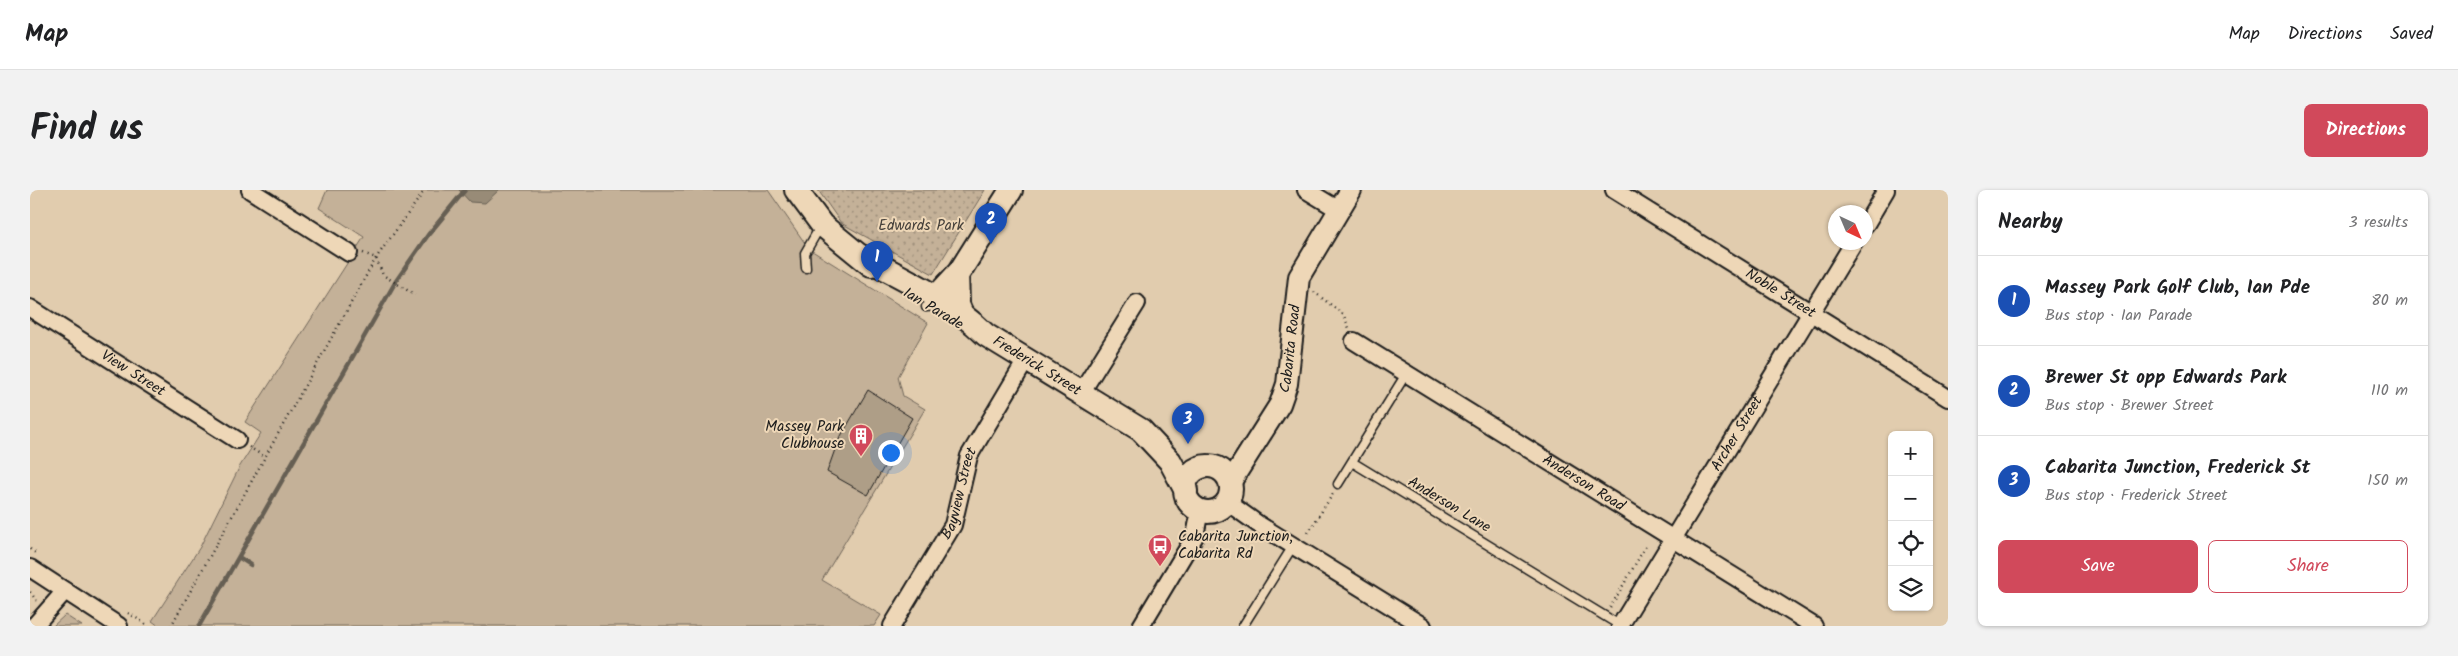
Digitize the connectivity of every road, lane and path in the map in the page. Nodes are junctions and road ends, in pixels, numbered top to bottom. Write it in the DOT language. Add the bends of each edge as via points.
graph roads {
  1 [pos="250,190"];
  2 [pos="424,190"];
  3 [pos="796,190"];
  4 [pos="1010,190"];
  5 [pos="1306,190"];
  6 [pos="1351,190"];
  7 [pos="1614,190"];
  8 [pos="1886,190"];
  9 [pos="1339,210"];
  10 [pos="1873,212"];
  11 [pos="822,225"];
  12 [pos="1849,250"];
  13 [pos="349,253"];
  14 [pos="376,258"];
  15 [pos="806,268"];
  16 [pos="1311,286"];
  17 [pos="415,295"];
  18 [pos="1137,303"];
  19 [pos="30,308"];
  20 [pos="947,308"];
  21 [pos="1811,313"];
  22 [pos="986,335"];
  23 [pos="1354,341"];
  24 [pos="1026,360"];
  25 [pos="1406,374"];
  26 [pos="1081,393"];
  27 [pos="1948,398"];
  28 [pos="1141,430"];
  29 [pos="237,440"];
  30 [pos="265,457"];
  31 [pos="1352,462"];
  32 [pos="1207,466"];
  33 [pos="1338,484"];
  34 [pos="1186,491"];
  35 [pos="1229,492"];
  36 [pos="1200,510"];
  37 [pos="1308,533"];
  38 [pos="1673,538"];
  39 [pos="1648,544"];
  40 [pos="1293,546"];
  41 [pos="30,568"];
  42 [pos="65,591"];
  43 [pos="30,592"];
  44 [pos="34,595"];
  45 [pos="1605,616"];
  46 [pos="34,626"];
  47 [pos="119,626"];
  48 [pos="171,626"];
  49 [pos="892,626"];
  50 [pos="1142,626"];
  51 [pos="1243,626"];
  52 [pos="1423,626"];
  53 [pos="1620,626"];
  54 [pos="1814,626"];
  1 -- 13 [label="street"];
  2 -- 14 [label="path"];
  3 -- 11 [label="main road, Ian Parade"];
  4 -- 20 [label="main road" via="960,271"];
  5 -- 9 [label="street"];
  6 -- 9 [label="street, Cabarita Road"];
  7 -- 21 [label="street, Noble Street"];
  8 -- 10 [label="street"];
  9 -- 35 [label="street, Cabarita Road" via="1299,277 1287,384 1280,404"];
  11 -- 15 [label="lane" via="805,253"];
  11 -- 20 [label="main road, Ian Parade" via="861,256"];
  12 -- 21 [label="street, Archer Street"];
  13 -- 14 [label="path" via="362,252"];
  14 -- 17 [label="path" via="383,275"];
  14 -- 30 [label="path"];
  16 -- 23 [label="path" via="1315,295 1343,314"];
  18 -- 26 [label="street"];
  19 -- 29 [label="street, View Street"];
  20 -- 22 [label="main road, Ian Parade"];
  21 -- 27 [label="street, Noble Street"];
  21 -- 38 [label="street, Archer Street"];
  22 -- 24 [label="main road, Frederick Street"];
  23 -- 25 [label="street, Anderson Road"];
  24 -- 26 [label="main road, Frederick Street"];
  24 -- 49 [label="street, Bayview Street" via="969,456 954,526"];
  25 -- 31 [label="lane"];
  25 -- 38 [label="street, Anderson Road"];
  26 -- 28 [label="main road, Frederick Street"];
  28 -- 32 [label="main road, Frederick Street" via="1159,436"];
  28 -- 34 [label="main road, Frederick Street" via="1170,461"];
  29 -- 30 [label="path"];
  30 -- 48 [label="path"];
  31 -- 33 [label="lane"];
  31 -- 45 [label="lane, Anderson Lane"];
  32 -- 34 [label="main road" via="1189,477"];
  32 -- 35 [label="main road" via="1223,472"];
  33 -- 37 [label="path"];
  34 -- 36 [label="main road" via="1190,503"];
  35 -- 36 [label="main road" via="1215,511"];
  35 -- 40 [label="street"];
  36 -- 50 [label="street" via="1195,536"];
  38 -- 53 [label="street, Archer Street"];
  38 -- 54 [label="street, Anderson Road"];
  39 -- 45 [label="path"];
  40 -- 51 [label="lane"];
  40 -- 52 [label="street"];
  41 -- 42 [label="street"];
  42 -- 46 [label="street"];
  42 -- 47 [label="street"];
  43 -- 44 [label="path"];
  45 -- 53 [label="lane, Anderson Lane"];
}
